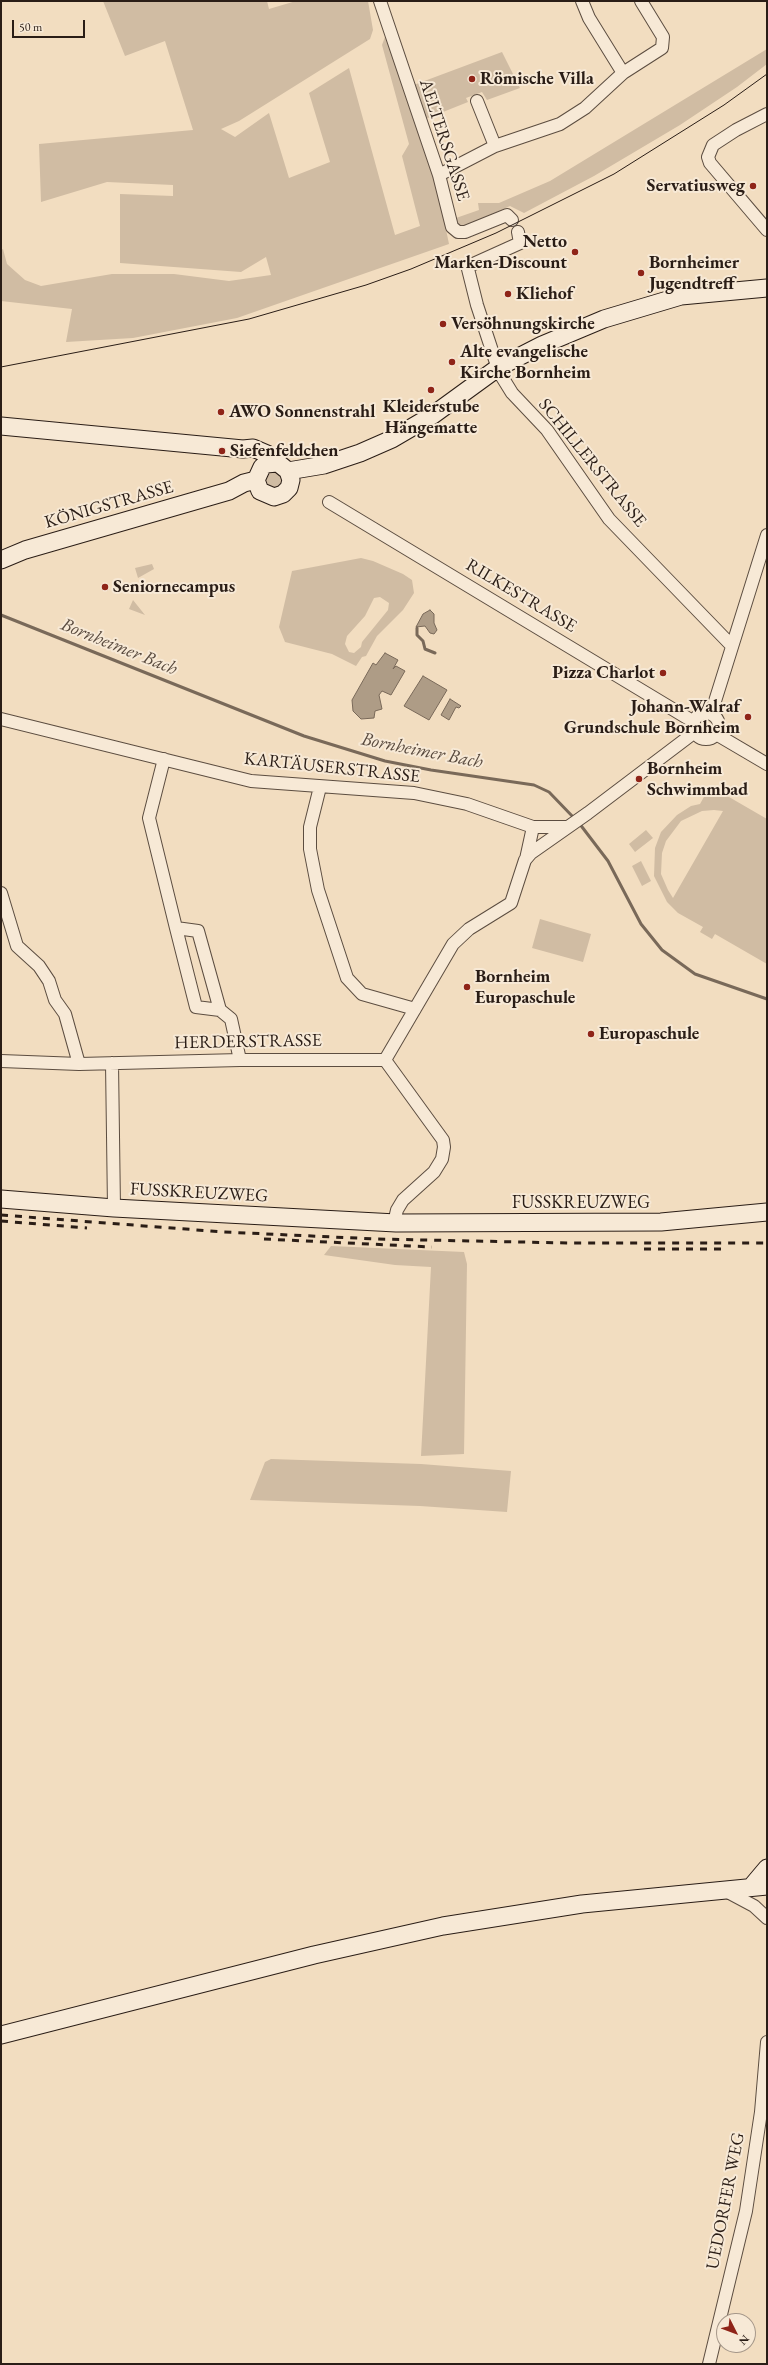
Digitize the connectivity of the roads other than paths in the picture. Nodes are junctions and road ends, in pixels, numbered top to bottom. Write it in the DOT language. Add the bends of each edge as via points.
graph roads {
  1 [pos="380,1"];
  2 [pos="582,1"];
  3 [pos="641,1"];
  4 [pos="623,73"];
  5 [pos="477,101"];
  6 [pos="767,114"];
  7 [pos="495,146"];
  8 [pos="439,175"];
  9 [pos="512,220"];
  10 [pos="767,230"];
  11 [pos="518,232"];
  12 [pos="767,288"];
  13 [pos="499,367"];
  14 [pos="1,426"];
  15 [pos="272,475"];
  16 [pos="329,502"];
  17 [pos="767,535"];
  18 [pos="1,560"];
  19 [pos="732,646"];
  20 [pos="711,714"];
  21 [pos="1,719"];
  22 [pos="694,727"];
  23 [pos="716,734"];
  24 [pos="164,759"];
  25 [pos="767,764"];
  26 [pos="320,787"];
  27 [pos="567,826"];
  28 [pos="533,828"];
  29 [pos="525,860"];
  30 [pos="1,893"];
  31 [pos="176,928"];
  32 [pos="415,1009"];
  33 [pos="220,1010"];
  34 [pos="240,1060"];
  35 [pos="385,1060"];
  36 [pos="1,1061"];
  37 [pos="112,1063"];
  38 [pos="79,1064"];
  39 [pos="1,1199"];
  40 [pos="114,1208"];
  41 [pos="767,1212"];
  42 [pos="394,1223"];
  43 [pos="767,1868"];
  44 [pos="759,1886"];
  45 [pos="722,1890"];
  46 [pos="767,1918"];
  47 [pos="1,2035"];
  48 [pos="767,2042"];
  49 [pos="709,2364"];
  1 -- 8 [label="street, AELTERSGASSE"];
  2 -- 4 [label="street" via="589,18"];
  3 -- 4 [label="street" via="664,42 662,48"];
  4 -- 7 [label="street" via="585,108 560,124"];
  5 -- 7 [label="street"];
  6 -- 10 [label="street" via="731,132 713,145 709,152 710,163"];
  7 -- 8 [label="street"];
  8 -- 9 [label="street, AELTERSGASSE" via="455,230 458,232 472,231 507,215"];
  11 -- 13 [label="street" via="520,243 469,266 468,269 477,305"];
  12 -- 13 [label="street, KÖNIGSTRASSE" via="681,296 635,308 570,333"];
  13 -- 15 [label="street, KÖNIGSTRASSE" via="433,415 392,439 324,465 304,477"];
  13 -- 19 [label="street, SCHILLERSTRASSE" via="499,372 512,393 547,430 609,519"];
  14 -- 15 [label="street" via="260,450"];
  15 -- 18 [label="street, KÖNIGSTRASSE" via="244,483 229,491 25,550"];
  16 -- 22 [label="street, RILKESTRASSE"];
  17 -- 19 [label="street"];
  19 -- 20 [label="street"];
  20 -- 22 [label="street" via="699,715"];
  20 -- 23 [label="street" via="718,723"];
  21 -- 24 [label="street, KARTÄUSERSTRASSE"];
  22 -- 23 [label="street" via="705,739"];
  22 -- 27 [label="street"];
  23 -- 25 [label="street"];
  24 -- 26 [label="street, KARTÄUSERSTRASSE" via="251,781"];
  24 -- 31 [label="street" via="149,818"];
  26 -- 28 [label="street, KARTÄUSERSTRASSE" via="414,793 467,804"];
  26 -- 32 [label="street" via="310,828 310,849 318,890 347,978 362,994"];
  27 -- 28 [label="street, KARTÄUSERSTRASSE"];
  27 -- 29 [label="street" via="539,846"];
  28 -- 29 [label="street"];
  29 -- 32 [label="street" via="511,903 461,935 453,944"];
  30 -- 38 [label="street" via="16,946 39,966 49,982 55,1000 65,1014"];
  31 -- 33 [label="street" via="198,931"];
  31 -- 33 [label="street" via="196,1007"];
  32 -- 35 [label="street"];
  33 -- 34 [label="street" via="231,1019"];
  34 -- 35 [label="street, HERDERSTRASSE"];
  34 -- 37 [label="street, HERDERSTRASSE"];
  35 -- 42 [label="street" via="443,1140 444,1147 442,1159 434,1172 403,1200"];
  36 -- 38 [label="street, HERDERSTRASSE"];
  37 -- 38 [label="street, HERDERSTRASSE"];
  37 -- 40 [label="street"];
  39 -- 40 [label="street, FUSSKREUZWEG"];
  40 -- 42 [label="street, FUSSKREUZWEG"];
  41 -- 42 [label="street, FUSSKREUZWEG" via="661,1222"];
  43 -- 44 [label="street"];
  44 -- 45 [label="street"];
  45 -- 46 [label="street" via="754,1906"];
  45 -- 47 [label="street" via="582,1904 443,1926 314,1955"];
  48 -- 49 [label="street, UEDORFER WEG" via="761,2112 746,2211"];
}
